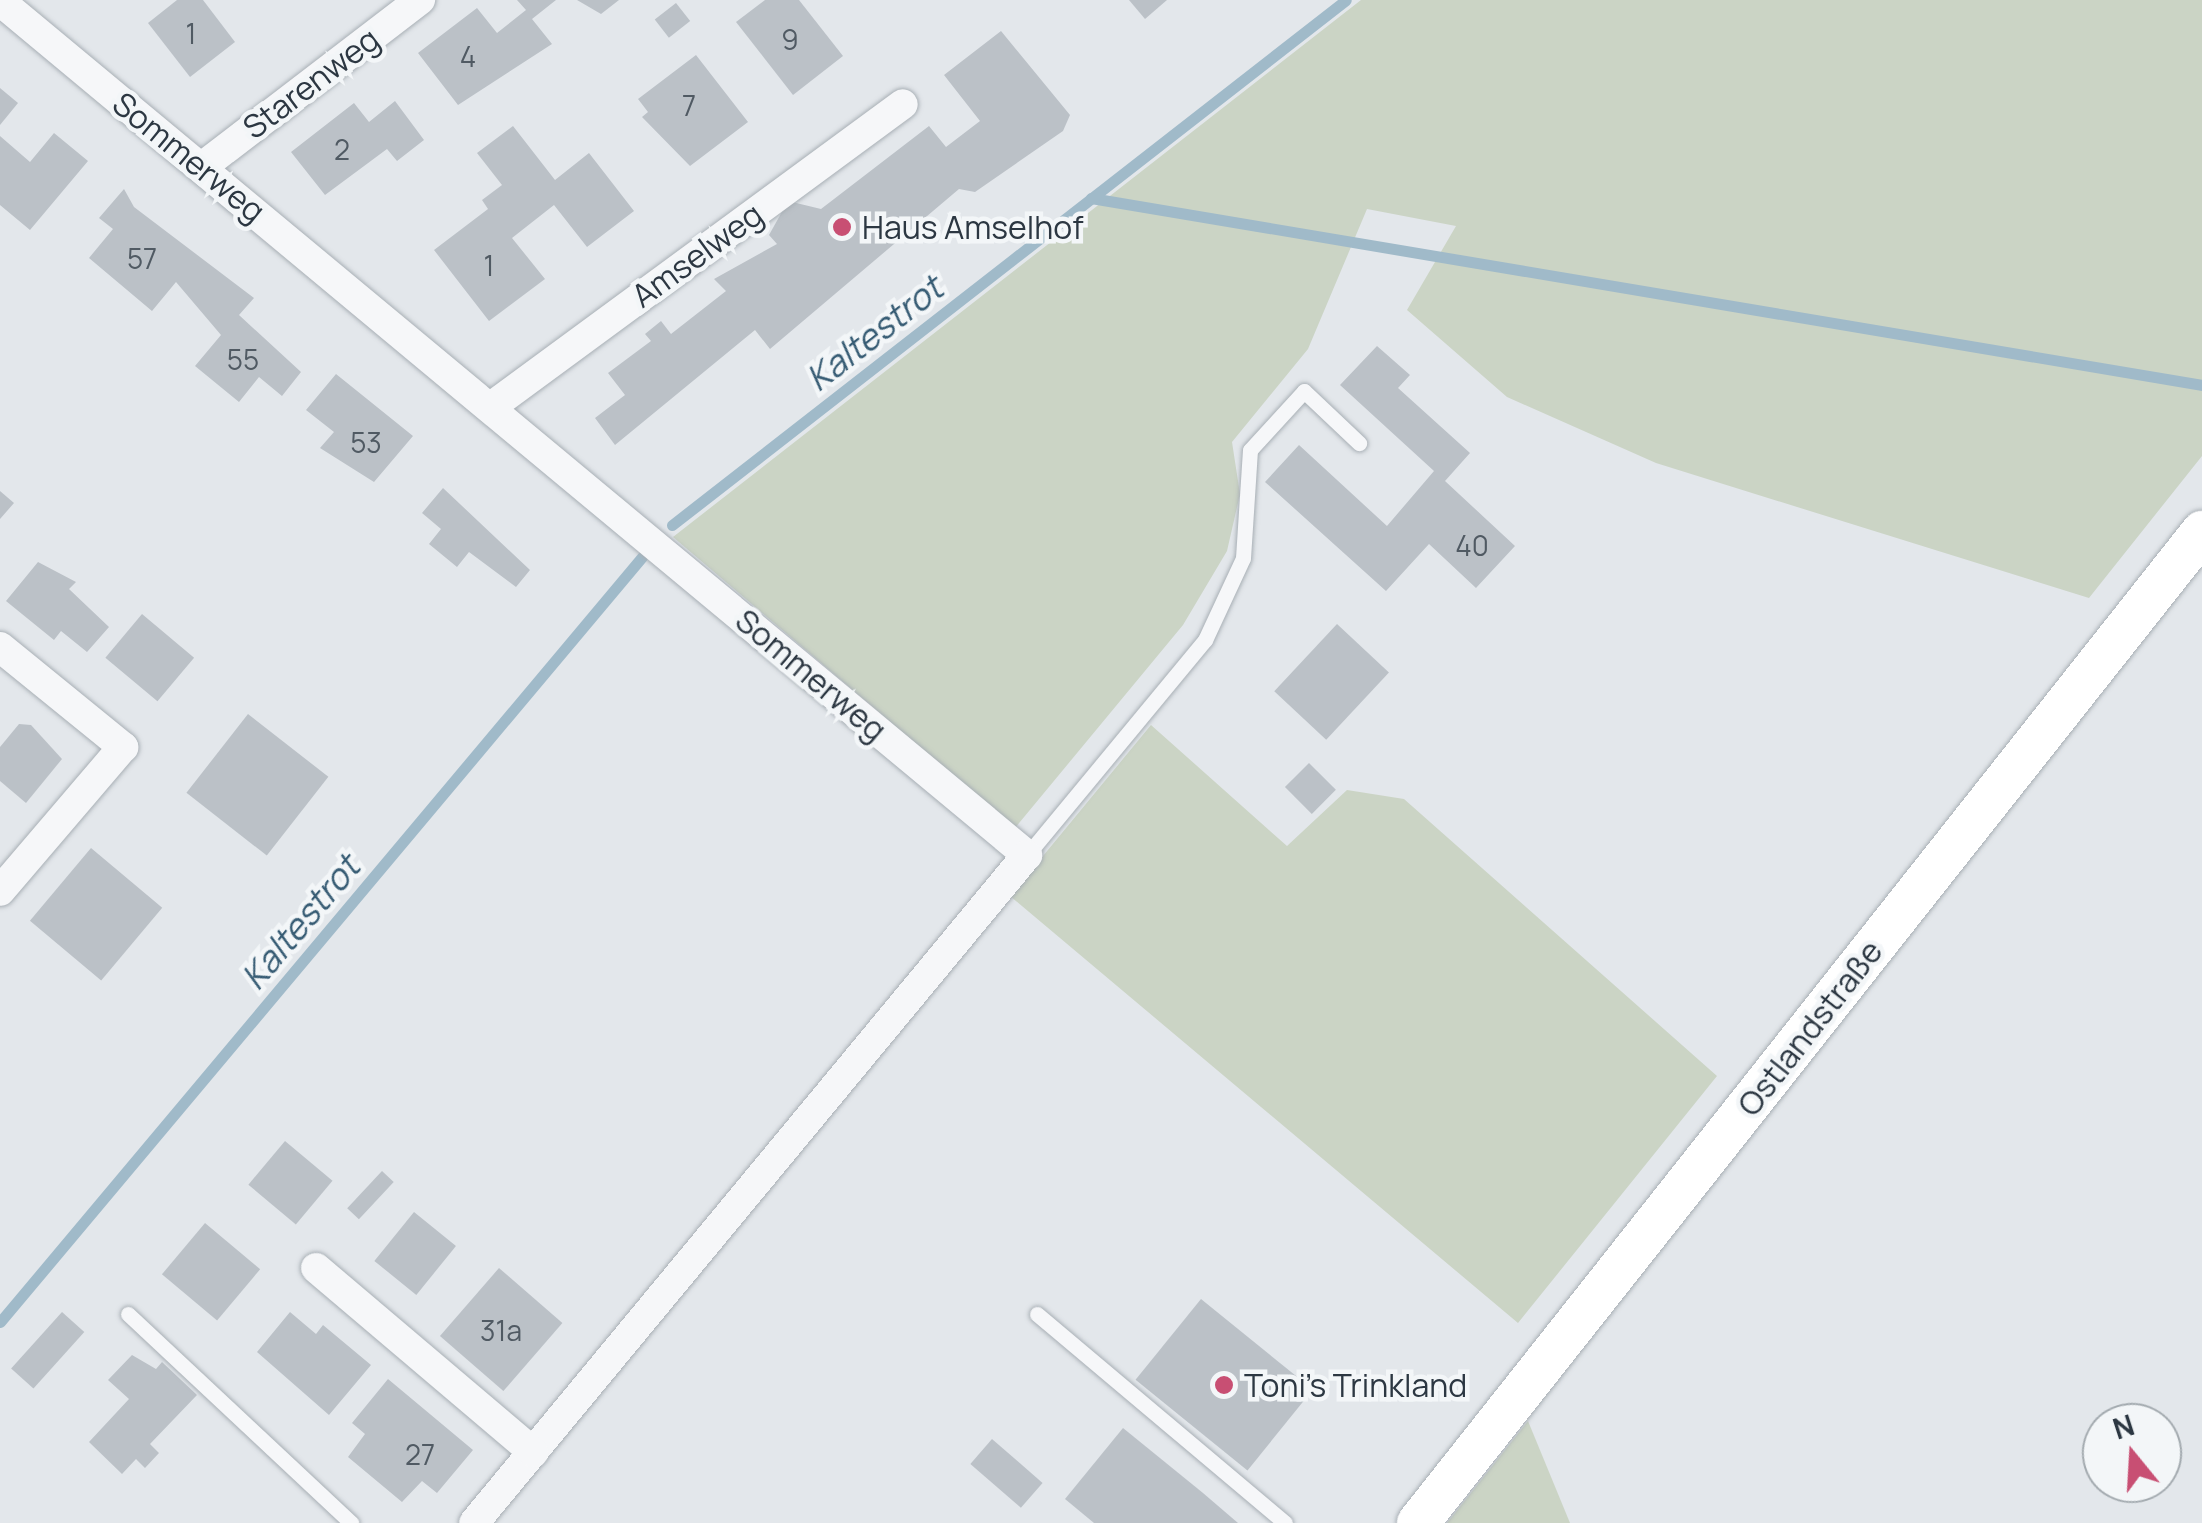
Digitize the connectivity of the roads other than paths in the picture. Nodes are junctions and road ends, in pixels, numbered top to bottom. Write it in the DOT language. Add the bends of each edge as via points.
graph roads {
  1 [pos="420,0"];
  2 [pos="0,1"];
  3 [pos="904,104"];
  4 [pos="202,167"];
  5 [pos="491,407"];
  6 [pos="1360,443"];
  7 [pos="2202,532"];
  8 [pos="0,648"];
  9 [pos="1026,855"];
  10 [pos="0,892"];
  11 [pos="316,1268"];
  12 [pos="128,1314"];
  13 [pos="1037,1314"];
  14 [pos="534,1452"];
  15 [pos="351,1523"];
  16 [pos="474,1523"];
  17 [pos="1285,1523"];
  18 [pos="1418,1523"];
  1 -- 4 [label="street, Starenweg"];
  2 -- 4 [label="street, Sommerweg"];
  3 -- 5 [label="street, Amselweg"];
  4 -- 5 [label="street, Sommerweg"];
  5 -- 9 [label="street, Sommerweg"];
  6 -- 9 [label="lane" via="1304,391 1250,450 1242,558 1205,640"];
  7 -- 18 [label="main road, Ostlandstraße"];
  8 -- 10 [label="street" via="123,747"];
  9 -- 14 [label="street"];
  11 -- 14 [label="street"];
  12 -- 15 [label="lane"];
  13 -- 17 [label="lane"];
  14 -- 16 [label="street"];
}
